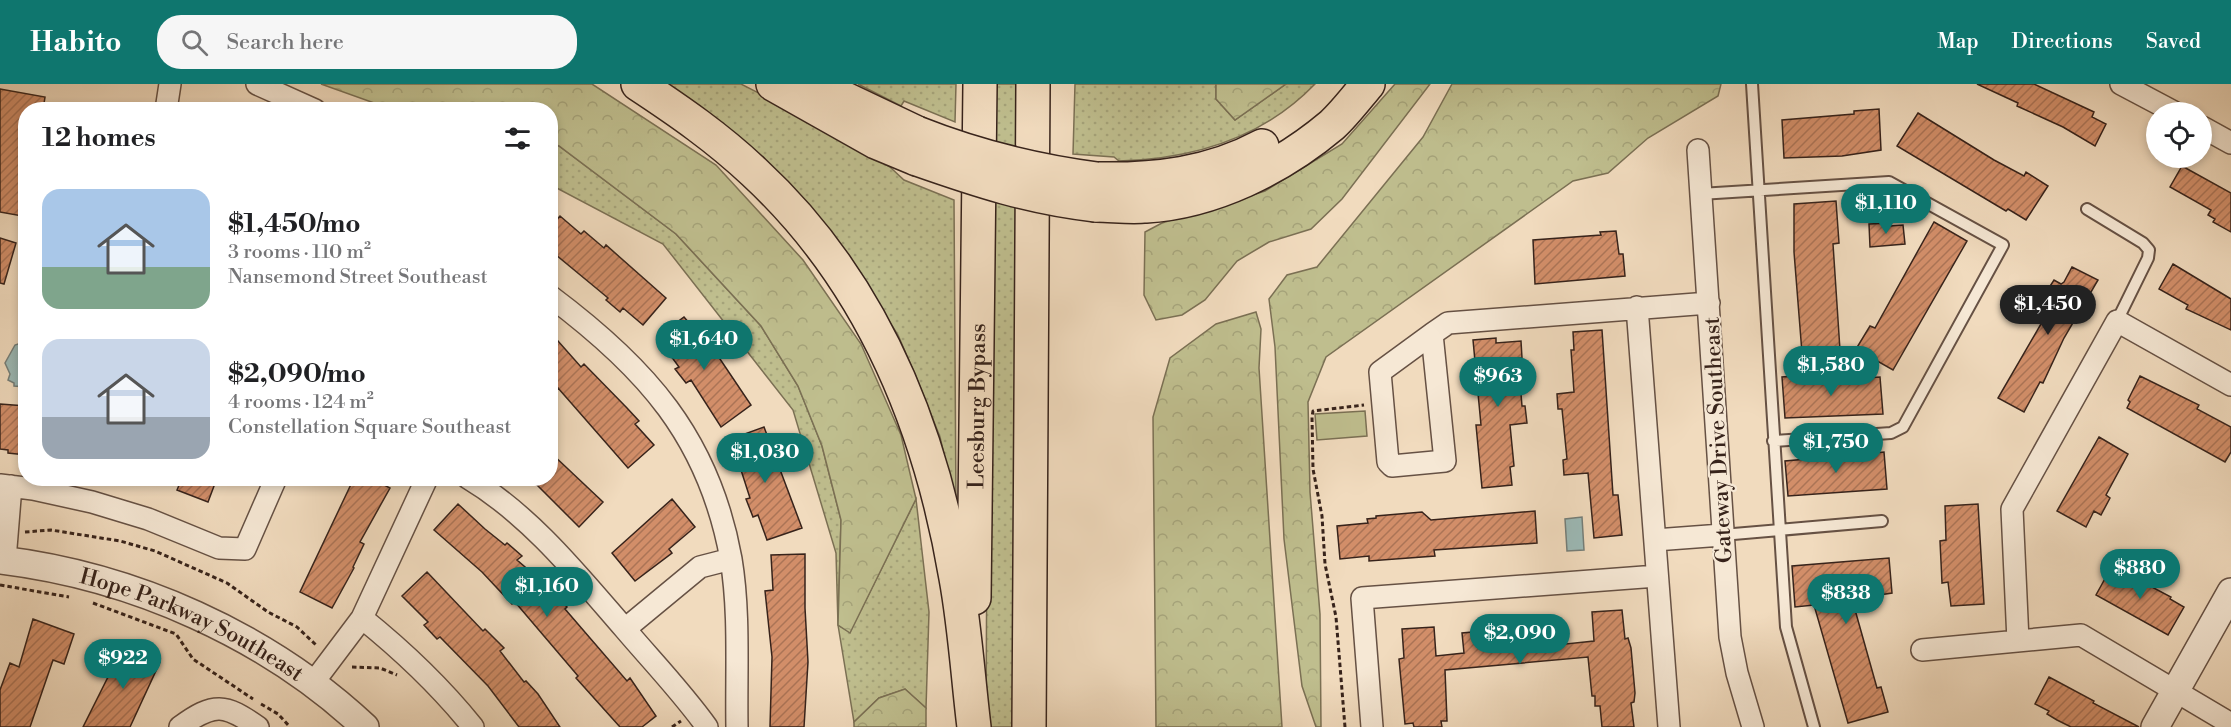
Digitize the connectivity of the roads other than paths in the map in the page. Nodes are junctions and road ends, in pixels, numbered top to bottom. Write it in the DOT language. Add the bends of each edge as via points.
graph roads {
  1 [pos="170,84"];
  2 [pos="257,84"];
  3 [pos="638,84"];
  4 [pos="772,84"];
  5 [pos="814,84"];
  6 [pos="980,84"];
  7 [pos="1033,84"];
  8 [pos="1344,84"];
  9 [pos="1368,84"];
  10 [pos="1752,84"];
  11 [pos="2121,84"];
  12 [pos="167,102"];
  13 [pos="297,102"];
  14 [pos="2155,102"];
  15 [pos="2212,133"];
  16 [pos="2231,143"];
  17 [pos="917,146"];
  18 [pos="1698,150"];
  19 [pos="1757,190"];
  20 [pos="1096,192"];
  21 [pos="1700,194"];
  22 [pos="2087,209"];
  23 [pos="558,302"];
  24 [pos="1708,303"];
  25 [pos="1637,307"];
  26 [pos="2117,321"];
  27 [pos="1432,334"];
  28 [pos="2231,385"];
  29 [pos="1773,441"];
  30 [pos="6,485"];
  31 [pos="273,486"];
  32 [pos="423,486"];
  33 [pos="480,486"];
  34 [pos="1882,521"];
  35 [pos="1779,530"];
  36 [pos="1722,535"];
  37 [pos="1655,540"];
  38 [pos="731,559"];
  39 [pos="2,568"];
  40 [pos="1657,576"];
  41 [pos="2231,592"];
  42 [pos="362,618"];
  43 [pos="624,629"];
  44 [pos="2018,641"];
  45 [pos="1922,650"];
  46 [pos="313,683"];
  47 [pos="2175,692"];
  48 [pos="2231,724"];
  49 [pos="180,727"];
  50 [pos="258,727"];
  51 [pos="365,727"];
  52 [pos="473,727"];
  53 [pos="707,727"];
  54 [pos="737,727"];
  55 [pos="974,727"];
  56 [pos="1029,727"];
  57 [pos="1372,727"];
  58 [pos="1670,727"];
  59 [pos="1753,727"];
  60 [pos="1814,727"];
  61 [pos="2156,727"];
  1 -- 12 [label="street"];
  2 -- 13 [label="street"];
  3 -- 55 [label="highway" via="729,150 778,196 848,283 892,360 925,443 948,536"];
  4 -- 17 [label="highway" via="876,142"];
  5 -- 17 [label="highway"];
  6 -- 55 [label="highway, Leesburg Bypass"];
  7 -- 56 [label="highway"];
  8 -- 20 [label="highway" via="1278,138 1222,164"];
  9 -- 20 [label="highway" via="1334,123 1312,140 1271,166 1211,194 1145,207"];
  10 -- 19 [label="lane"];
  11 -- 14 [label="street"];
  15 -- 16 [label="street"];
  17 -- 20 [label="highway, bridge" via="954,147 1063,175"];
  18 -- 21 [label="street, Gateway Drive Southeast"];
  19 -- 21 [label="lane"];
  19 -- 29 [label="lane"];
  19 -- 29 [label="lane" via="1889,182 2003,245 1904,428 1891,434"];
  21 -- 24 [label="street, Gateway Drive Southeast"];
  22 -- 26 [label="lane" via="2144,243 2148,250 2148,258"];
  23 -- 38 [label="street" via="611,343 666,405 710,485"];
  24 -- 25 [label="street"];
  24 -- 36 [label="street, Gateway Drive Southeast"];
  25 -- 27 [label="street" via="1448,323"];
  25 -- 37 [label="street"];
  26 -- 28 [label="street"];
  26 -- 44 [label="street" via="2012,509"];
  27 -- 27 [label="street" via="1444,461 1392,466 1388,462 1380,372"];
  29 -- 35 [label="lane"];
  30 -- 31 [label="street" via="92,502 148,519 219,548 245,549"];
  30 -- 39 [label="street" via="7,529"];
  32 -- 42 [label="street"];
  33 -- 43 [label="street" via="566,562"];
  34 -- 35 [label="lane"];
  35 -- 36 [label="lane"];
  35 -- 60 [label="lane" via="1786,627"];
  36 -- 37 [label="street"];
  36 -- 59 [label="street, Gateway Drive Southeast" via="1730,637"];
  37 -- 40 [label="street"];
  38 -- 43 [label="street" via="700,567"];
  38 -- 54 [label="street"];
  39 -- 46 [label="street, Hope Parkway Southeast" via="89,579 182,610 272,654"];
  40 -- 57 [label="street" via="1362,598"];
  40 -- 58 [label="street"];
  41 -- 47 [label="street"];
  42 -- 46 [label="street"];
  42 -- 52 [label="street" via="415,662"];
  43 -- 53 [label="street"];
  44 -- 45 [label="street"];
  44 -- 47 [label="street" via="2081,635"];
  46 -- 51 [label="street, Hope Parkway Southeast"];
  47 -- 48 [label="street"];
  47 -- 61 [label="street"];
  49 -- 50 [label="street" via="207,710 220,708 234,711"];
}
